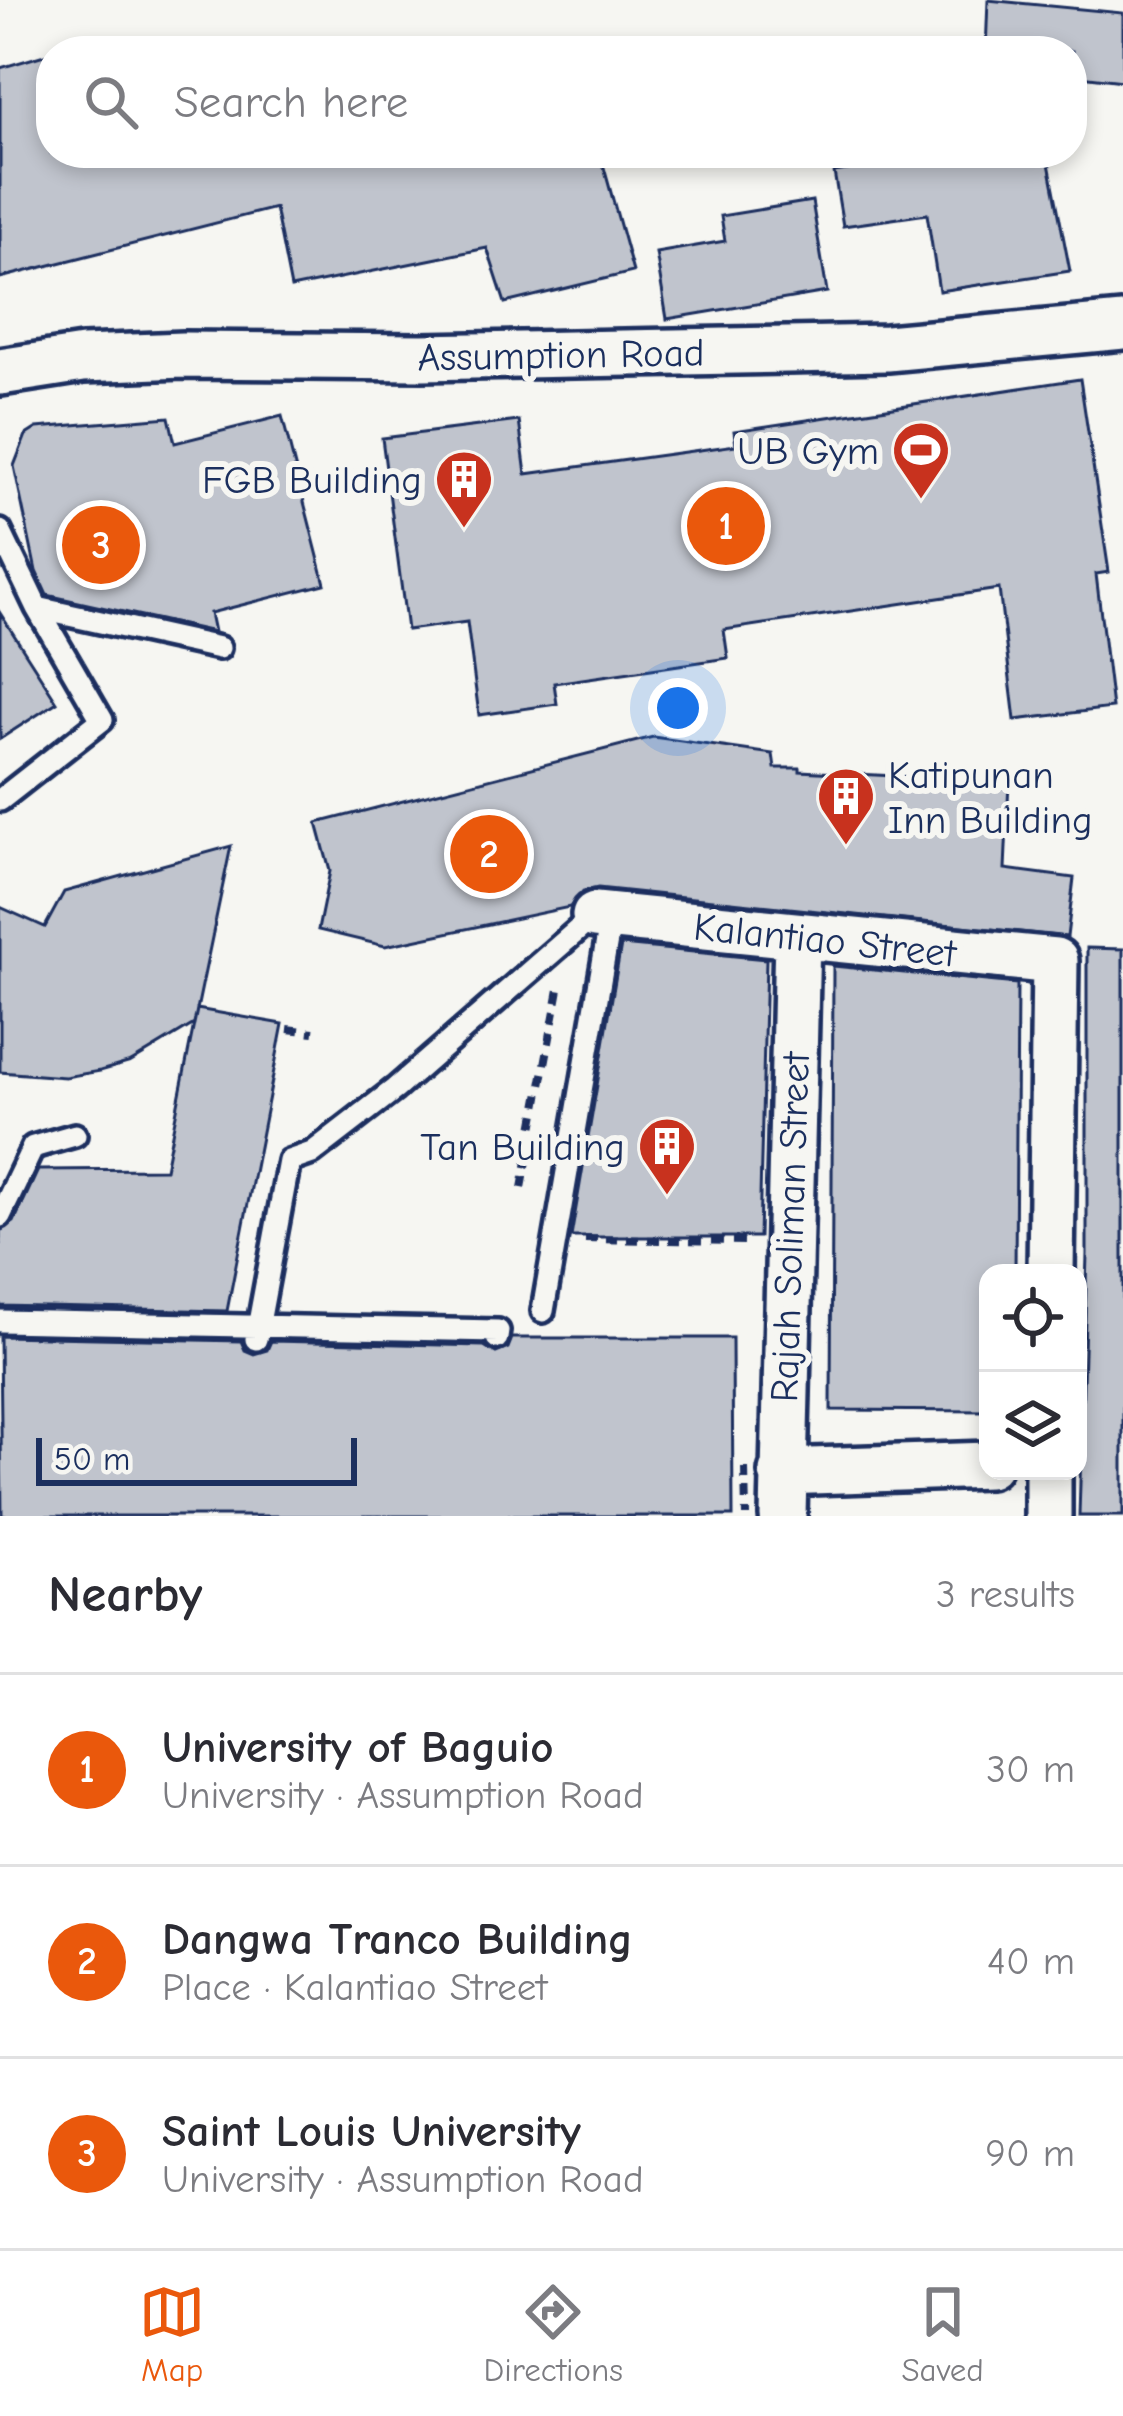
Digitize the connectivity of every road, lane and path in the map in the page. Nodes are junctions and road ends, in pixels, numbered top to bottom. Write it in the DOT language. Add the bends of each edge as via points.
graph roads {
  1 [pos="1123,326"];
  2 [pos="0,372"];
  3 [pos="0,531"];
  4 [pos="37,608"];
  5 [pos="219,648"];
  6 [pos="0,800"];
  7 [pos="592,923"];
  8 [pos="797,937"];
  9 [pos="288,1029"];
  10 [pos="314,1032"];
  11 [pos="75,1135"];
  12 [pos="522,1188"];
  13 [pos="0,1216"];
  14 [pos="554,1238"];
  15 [pos="764,1241"];
  16 [pos="1051,1264"];
  17 [pos="543,1311"];
  18 [pos="0,1321"];
  19 [pos="257,1333"];
  20 [pos="497,1338"];
  21 [pos="979,1466"];
  22 [pos="1048,1480"];
  23 [pos="770,1485"];
  24 [pos="746,1516"];
  25 [pos="1048,1516"];
  1 -- 2 [label="street, Assumption Road" via="887,348 183,355"];
  3 -- 4 [label="lane"];
  4 -- 5 [label="lane"];
  4 -- 6 [label="lane" via="101,719"];
  7 -- 8 [label="street, Kalantiao Street"];
  7 -- 12 [label="path"];
  7 -- 14 [label="lane"];
  7 -- 19 [label="lane" via="395,1088 290,1161"];
  8 -- 16 [label="street, Kalantiao Street" via="1055,961"];
  8 -- 23 [label="street, Rajah Soliman Street"];
  9 -- 10 [label="path"];
  11 -- 13 [label="lane" via="34,1147"];
  14 -- 15 [label="path"];
  14 -- 17 [label="lane"];
  18 -- 19 [label="lane"];
  19 -- 20 [label="lane" via="498,1331"];
  21 -- 23 [label="street"];
  22 -- 25 [label="street"];
  23 -- 24 [label="path, bridge"];
}
